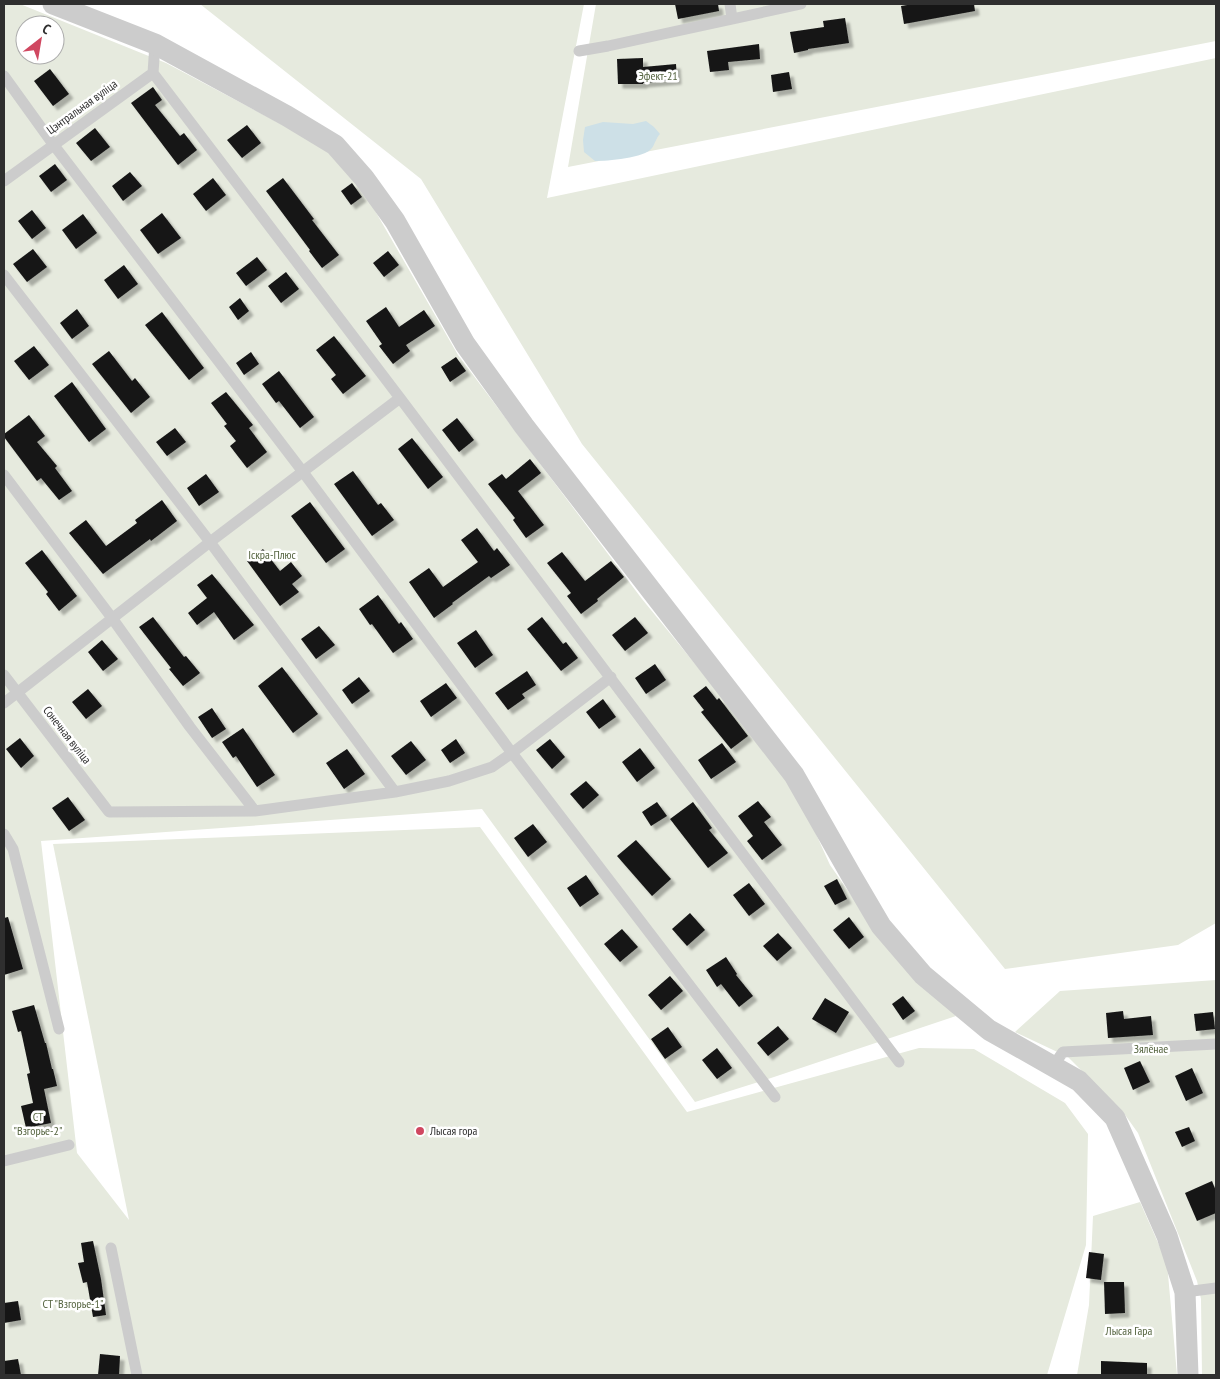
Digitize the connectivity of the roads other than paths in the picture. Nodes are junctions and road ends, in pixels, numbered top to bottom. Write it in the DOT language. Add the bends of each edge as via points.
graph roads {
  1 [pos="53,4"];
  2 [pos="730,4"];
  3 [pos="801,4"];
  4 [pos="732,19"];
  5 [pos="155,44"];
  6 [pos="579,51"];
  7 [pos="153,72"];
  8 [pos="4,76"];
  9 [pos="53,144"];
  10 [pos="4,181"];
  11 [pos="4,275"];
  12 [pos="400,398"];
  13 [pos="303,472"];
  14 [pos="4,475"];
  15 [pos="210,542"];
  16 [pos="112,618"];
  17 [pos="4,675"];
  18 [pos="611,677"];
  19 [pos="18,693"];
  20 [pos="4,703"];
  21 [pos="512,753"];
  22 [pos="395,792"];
  23 [pos="255,811"];
  24 [pos="4,834"];
  25 [pos="59,1029"];
  26 [pos="1216,1044"];
  27 [pos="899,1062"];
  28 [pos="1053,1066"];
  29 [pos="775,1096"];
  30 [pos="69,1145"];
  31 [pos="4,1161"];
  32 [pos="111,1248"];
  33 [pos="1216,1288"];
  34 [pos="1186,1292"];
  35 [pos="137,1375"];
  36 [pos="1188,1375"];
  1 -- 5 [label="street"];
  2 -- 4 [label="lane"];
  3 -- 4 [label="lane"];
  4 -- 6 [label="lane"];
  5 -- 7 [label="lane"];
  5 -- 28 [label="street" via="335,146 364,178 395,221 465,344 486,374 794,775 881,926 923,975 989,1030"];
  7 -- 9 [label="lane, Цэнтральная вуліца"];
  7 -- 12 [label="lane"];
  8 -- 9 [label="lane"];
  9 -- 10 [label="lane, Цэнтральная вуліца"];
  9 -- 13 [label="lane"];
  11 -- 15 [label="lane"];
  12 -- 13 [label="lane"];
  12 -- 18 [label="lane"];
  13 -- 15 [label="lane"];
  13 -- 21 [label="lane"];
  14 -- 16 [label="lane"];
  15 -- 16 [label="lane"];
  15 -- 22 [label="lane"];
  16 -- 19 [label="lane"];
  16 -- 23 [label="lane"];
  17 -- 19 [label="lane, Сонечная вуліца"];
  18 -- 21 [label="lane"];
  18 -- 27 [label="lane"];
  19 -- 20 [label="lane"];
  19 -- 23 [label="lane, Сонечная вуліца" via="109,812"];
  21 -- 22 [label="lane" via="484,770"];
  21 -- 29 [label="lane"];
  22 -- 23 [label="lane"];
  24 -- 25 [label="lane" via="12,849"];
  26 -- 28 [label="lane" via="1063,1052"];
  28 -- 34 [label="street" via="1079,1081 1116,1118 1167,1236"];
  30 -- 31 [label="lane"];
  32 -- 35 [label="lane"];
  33 -- 34 [label="lane"];
  34 -- 36 [label="street"];
}
